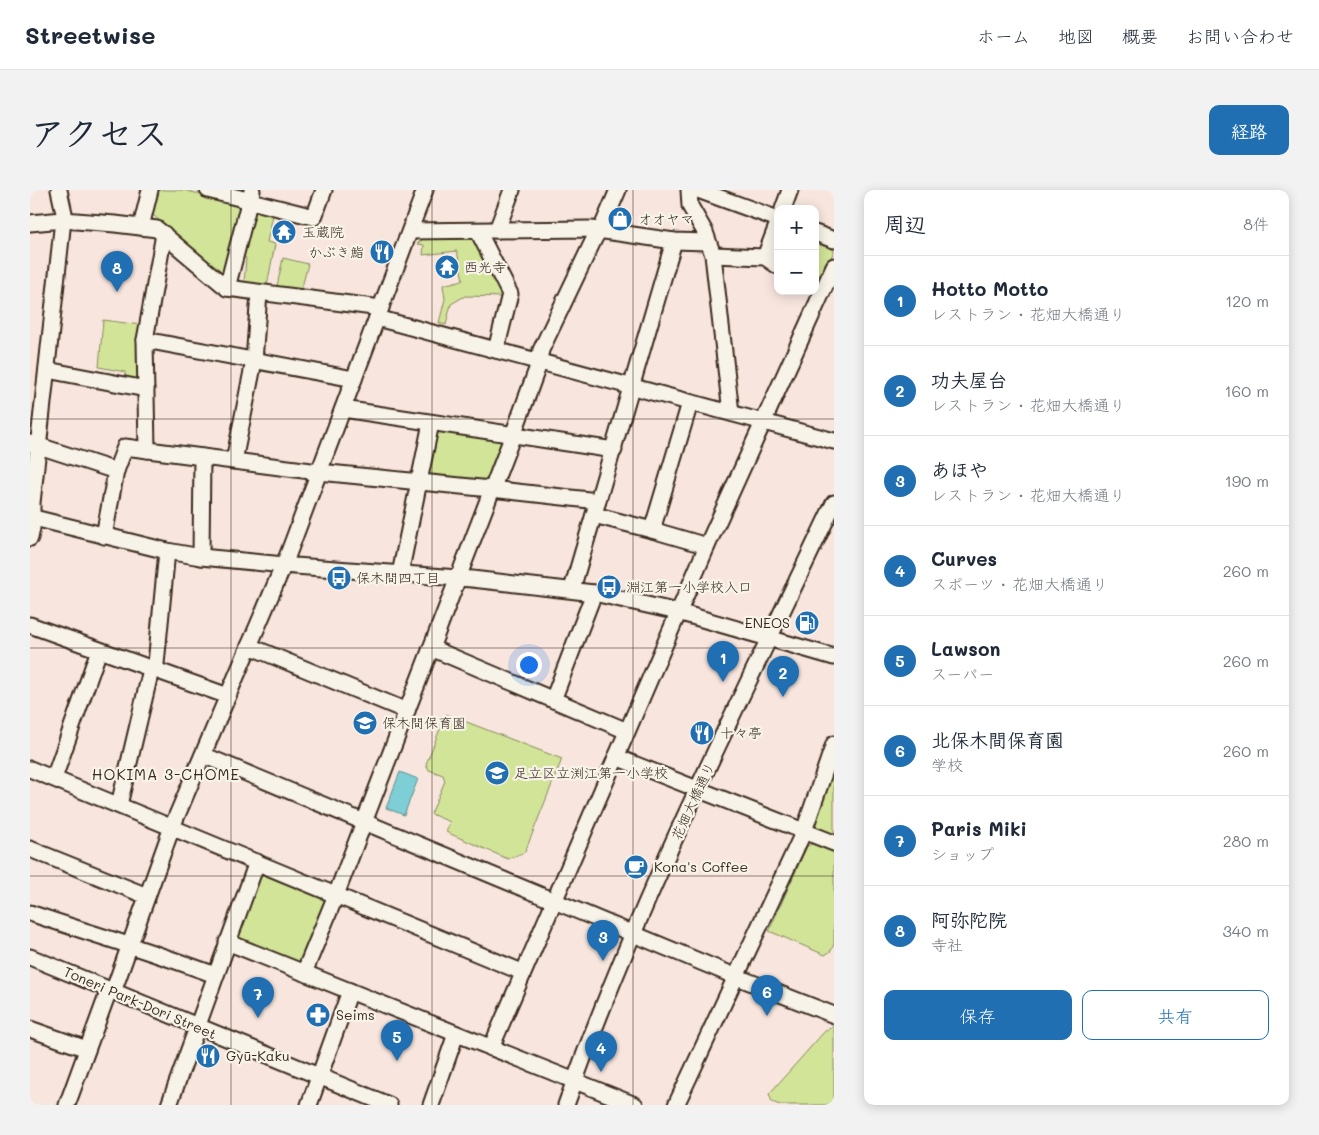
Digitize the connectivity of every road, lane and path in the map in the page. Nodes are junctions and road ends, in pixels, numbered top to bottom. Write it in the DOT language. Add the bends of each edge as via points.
graph roads {
  1 [pos="59,190"];
  2 [pos="150,190"];
  3 [pos="208,190"];
  4 [pos="324,190"];
  5 [pos="425,190"];
  6 [pos="512,190"];
  7 [pos="618,190"];
  8 [pos="689,190"];
  9 [pos="698,190"];
  10 [pos="790,190"];
  11 [pos="251,195"];
  12 [pos="784,205"];
  13 [pos="774,219"];
  14 [pos="64,220"];
  15 [pos="30,224"];
  16 [pos="141,227"];
  17 [pos="497,230"];
  18 [pos="600,230"];
  19 [pos="410,231"];
  20 [pos="478,231"];
  21 [pos="774,232"];
  22 [pos="164,234"];
  23 [pos="819,234"];
  24 [pos="834,240"];
  25 [pos="674,241"];
  26 [pos="710,249"];
  27 [pos="765,257"];
  28 [pos="774,263"];
  29 [pos="834,266"];
  30 [pos="227,288"];
  31 [pos="819,291"];
  32 [pos="259,293"];
  33 [pos="817,295"];
  34 [pos="379,313"];
  35 [pos="145,340"];
  36 [pos="496,350"];
  37 [pos="254,361"];
  38 [pos="538,361"];
  39 [pos="46,370"];
  40 [pos="354,379"];
  41 [pos="631,387"];
  42 [pos="146,389"];
  43 [pos="690,403"];
  44 [pos="343,409"];
  45 [pos="731,414"];
  46 [pos="763,422"];
  47 [pos="431,423"];
  48 [pos="512,435"];
  49 [pos="834,441"];
  50 [pos="34,445"];
  51 [pos="147,450"];
  52 [pos="614,450"];
  53 [pos="202,457"];
  54 [pos="234,461"];
  55 [pos="116,471"];
  56 [pos="319,472"];
  57 [pos="419,482"];
  58 [pos="491,489"];
  59 [pos="834,503"];
  60 [pos="596,508"];
  61 [pos="31,518"];
  62 [pos="652,530"];
  63 [pos="104,536"];
  64 [pos="30,538"];
  65 [pos="708,546"];
  66 [pos="166,551"];
  67 [pos="201,557"];
  68 [pos="284,565"];
  69 [pos="400,574"];
  70 [pos="457,578"];
  71 [pos="572,589"];
  72 [pos="594,593"];
  73 [pos="678,612"];
  74 [pos="30,625"];
  75 [pos="770,638"];
  76 [pos="249,646"];
  77 [pos="431,648"];
  78 [pos="99,650"];
  79 [pos="834,657"];
  80 [pos="153,669"];
  81 [pos="228,696"];
  82 [pos="553,700"];
  83 [pos="407,711"];
  84 [pos="627,731"];
  85 [pos="834,744"];
  86 [pos="204,755"];
  87 [pos="616,756"];
  88 [pos="30,769"];
  89 [pos="54,778"];
  90 [pos="699,788"];
  91 [pos="118,805"];
  92 [pos="364,822"];
  93 [pos="172,827"];
  94 [pos="804,831"];
  95 [pos="834,843"];
  96 [pos="30,849"];
  97 [pos="257,862"];
  98 [pos="336,895"];
  99 [pos="147,896"];
  100 [pos="554,900"];
  101 [pos="30,913"];
  102 [pos="633,933"];
  103 [pos="227,942"];
  104 [pos="130,947"];
  105 [pos="30,957"];
  106 [pos="522,972"];
  107 [pos="304,973"];
  108 [pos="215,975"];
  109 [pos="737,977"];
  110 [pos="111,991"];
  111 [pos="350,992"];
  112 [pos="834,1015"];
  113 [pos="197,1027"];
  114 [pos="30,1029"];
  115 [pos="456,1034"];
  116 [pos="491,1048"];
  117 [pos="87,1049"];
  118 [pos="319,1077"];
  119 [pos="574,1081"];
  120 [pos="171,1104"];
  121 [pos="67,1105"];
  122 [pos="309,1105"];
  123 [pos="389,1105"];
  124 [pos="431,1105"];
  125 [pos="566,1105"];
  126 [pos="635,1105"];
  127 [pos="676,1105"];
  1 -- 14 [label="street"];
  2 -- 16 [label="street"];
  3 -- 11 [label="street"];
  4 -- 11 [label="street" via="314,216"];
  5 -- 19 [label="street"];
  6 -- 17 [label="street"];
  7 -- 18 [label="street"];
  8 -- 26 [label="street" via="690,206 705,232"];
  9 -- 13 [label="street"];
  10 -- 12 [label="street"];
  11 -- 30 [label="street"];
  14 -- 15 [label="street"];
  14 -- 16 [label="street"];
  14 -- 39 [label="street"];
  16 -- 22 [label="street" via="158,229"];
  17 -- 18 [label="street"];
  17 -- 20 [label="street"];
  18 -- 25 [label="street"];
  18 -- 38 [label="street"];
  19 -- 20 [label="street"];
  19 -- 34 [label="street"];
  20 -- 36 [label="street" via="510,294"];
  21 -- 27 [label="street"];
  22 -- 30 [label="street"];
  22 -- 35 [label="street"];
  23 -- 24 [label="street"];
  25 -- 26 [label="street"];
  25 -- 41 [label="street"];
  26 -- 27 [label="street"];
  26 -- 45 [label="street"];
  27 -- 28 [label="street"];
  29 -- 31 [label="street"];
  30 -- 32 [label="street"];
  32 -- 34 [label="street"];
  32 -- 37 [label="street"];
  33 -- 46 [label="street"];
  34 -- 36 [label="street"];
  34 -- 40 [label="street"];
  35 -- 37 [label="street"];
  35 -- 42 [label="street"];
  36 -- 38 [label="street"];
  37 -- 40 [label="street"];
  37 -- 54 [label="street"];
  38 -- 41 [label="street"];
  38 -- 48 [label="street"];
  39 -- 42 [label="street"];
  39 -- 50 [label="street"];
  40 -- 44 [label="street"];
  41 -- 43 [label="street"];
  41 -- 52 [label="street"];
  42 -- 51 [label="street"];
  43 -- 45 [label="street"];
  43 -- 62 [label="street"];
  44 -- 47 [label="street"];
  44 -- 56 [label="street"];
  45 -- 46 [label="street"];
  46 -- 49 [label="street"];
  46 -- 65 [label="street"];
  47 -- 48 [label="street"];
  47 -- 57 [label="street"];
  48 -- 52 [label="street"];
  48 -- 58 [label="street"];
  50 -- 55 [label="street"];
  50 -- 61 [label="street"];
  51 -- 53 [label="street"];
  51 -- 55 [label="street" via="125,447"];
  52 -- 60 [label="street"];
  53 -- 54 [label="street"];
  53 -- 67 [label="street"];
  54 -- 56 [label="street"];
  55 -- 63 [label="street"];
  56 -- 57 [label="street"];
  56 -- 68 [label="street"];
  57 -- 58 [label="street"];
  57 -- 69 [label="street"];
  58 -- 60 [label="street"];
  58 -- 70 [label="street"];
  59 -- 75 [label="street, 花畑大橋通り"];
  60 -- 62 [label="street"];
  60 -- 71 [label="street"];
  61 -- 63 [label="street"];
  61 -- 64 [label="street"];
  62 -- 65 [label="street"];
  63 -- 66 [label="street"];
  65 -- 73 [label="street"];
  66 -- 67 [label="street"];
  66 -- 80 [label="street"];
  67 -- 68 [label="street"];
  68 -- 69 [label="street"];
  68 -- 76 [label="street"];
  69 -- 70 [label="street"];
  70 -- 71 [label="street"];
  70 -- 77 [label="street"];
  71 -- 72 [label="street"];
  72 -- 73 [label="street"];
  72 -- 82 [label="street"];
  73 -- 75 [label="street"];
  73 -- 84 [label="street"];
  74 -- 78 [label="street"];
  75 -- 79 [label="street"];
  75 -- 90 [label="street, 花畑大橋通り"];
  76 -- 81 [label="street"];
  76 -- 83 [label="street"];
  77 -- 82 [label="street"];
  77 -- 83 [label="street"];
  78 -- 80 [label="street"];
  78 -- 89 [label="street"];
  80 -- 81 [label="street"];
  80 -- 91 [label="street"];
  81 -- 86 [label="street"];
  82 -- 84 [label="street"];
  83 -- 92 [label="street"];
  84 -- 87 [label="street"];
  85 -- 94 [label="street"];
  86 -- 92 [label="street"];
  86 -- 93 [label="street"];
  87 -- 90 [label="street"];
  87 -- 100 [label="street"];
  88 -- 89 [label="street"];
  89 -- 91 [label="street"];
  90 -- 94 [label="street"];
  90 -- 102 [label="street, 花畑大橋通り"];
  91 -- 93 [label="street"];
  92 -- 98 [label="street"];
  92 -- 100 [label="street"];
  93 -- 97 [label="street"];
  93 -- 99 [label="street"];
  94 -- 95 [label="street"];
  94 -- 109 [label="street"];
  96 -- 99 [label="street"];
  97 -- 98 [label="street"];
  97 -- 103 [label="street"];
  98 -- 106 [label="street"];
  98 -- 107 [label="street"];
  99 -- 104 [label="street"];
  100 -- 102 [label="street"];
  100 -- 106 [label="street"];
  101 -- 104 [label="street"];
  102 -- 109 [label="street"];
  102 -- 119 [label="street, 花畑大橋通り"];
  103 -- 107 [label="street"];
  103 -- 108 [label="street"];
  104 -- 108 [label="street"];
  104 -- 110 [label="street"];
  105 -- 110 [label="street, Toneri Park-Dori Street"];
  106 -- 116 [label="street"];
  107 -- 111 [label="street"];
  108 -- 113 [label="street"];
  109 -- 112 [label="street"];
  109 -- 127 [label="street"];
  110 -- 113 [label="street, Toneri Park-Dori Street"];
  110 -- 117 [label="street"];
  111 -- 115 [label="street"];
  111 -- 118 [label="street"];
  113 -- 118 [label="street, Toneri Park-Dori Street"];
  113 -- 120 [label="street"];
  114 -- 117 [label="street"];
  115 -- 116 [label="street"];
  115 -- 124 [label="street"];
  116 -- 119 [label="street"];
  117 -- 121 [label="street"];
  118 -- 122 [label="street"];
  118 -- 123 [label="street, Toneri Park-Dori Street"];
  119 -- 125 [label="street, 花畑大橋通り"];
  119 -- 126 [label="street"];
}
